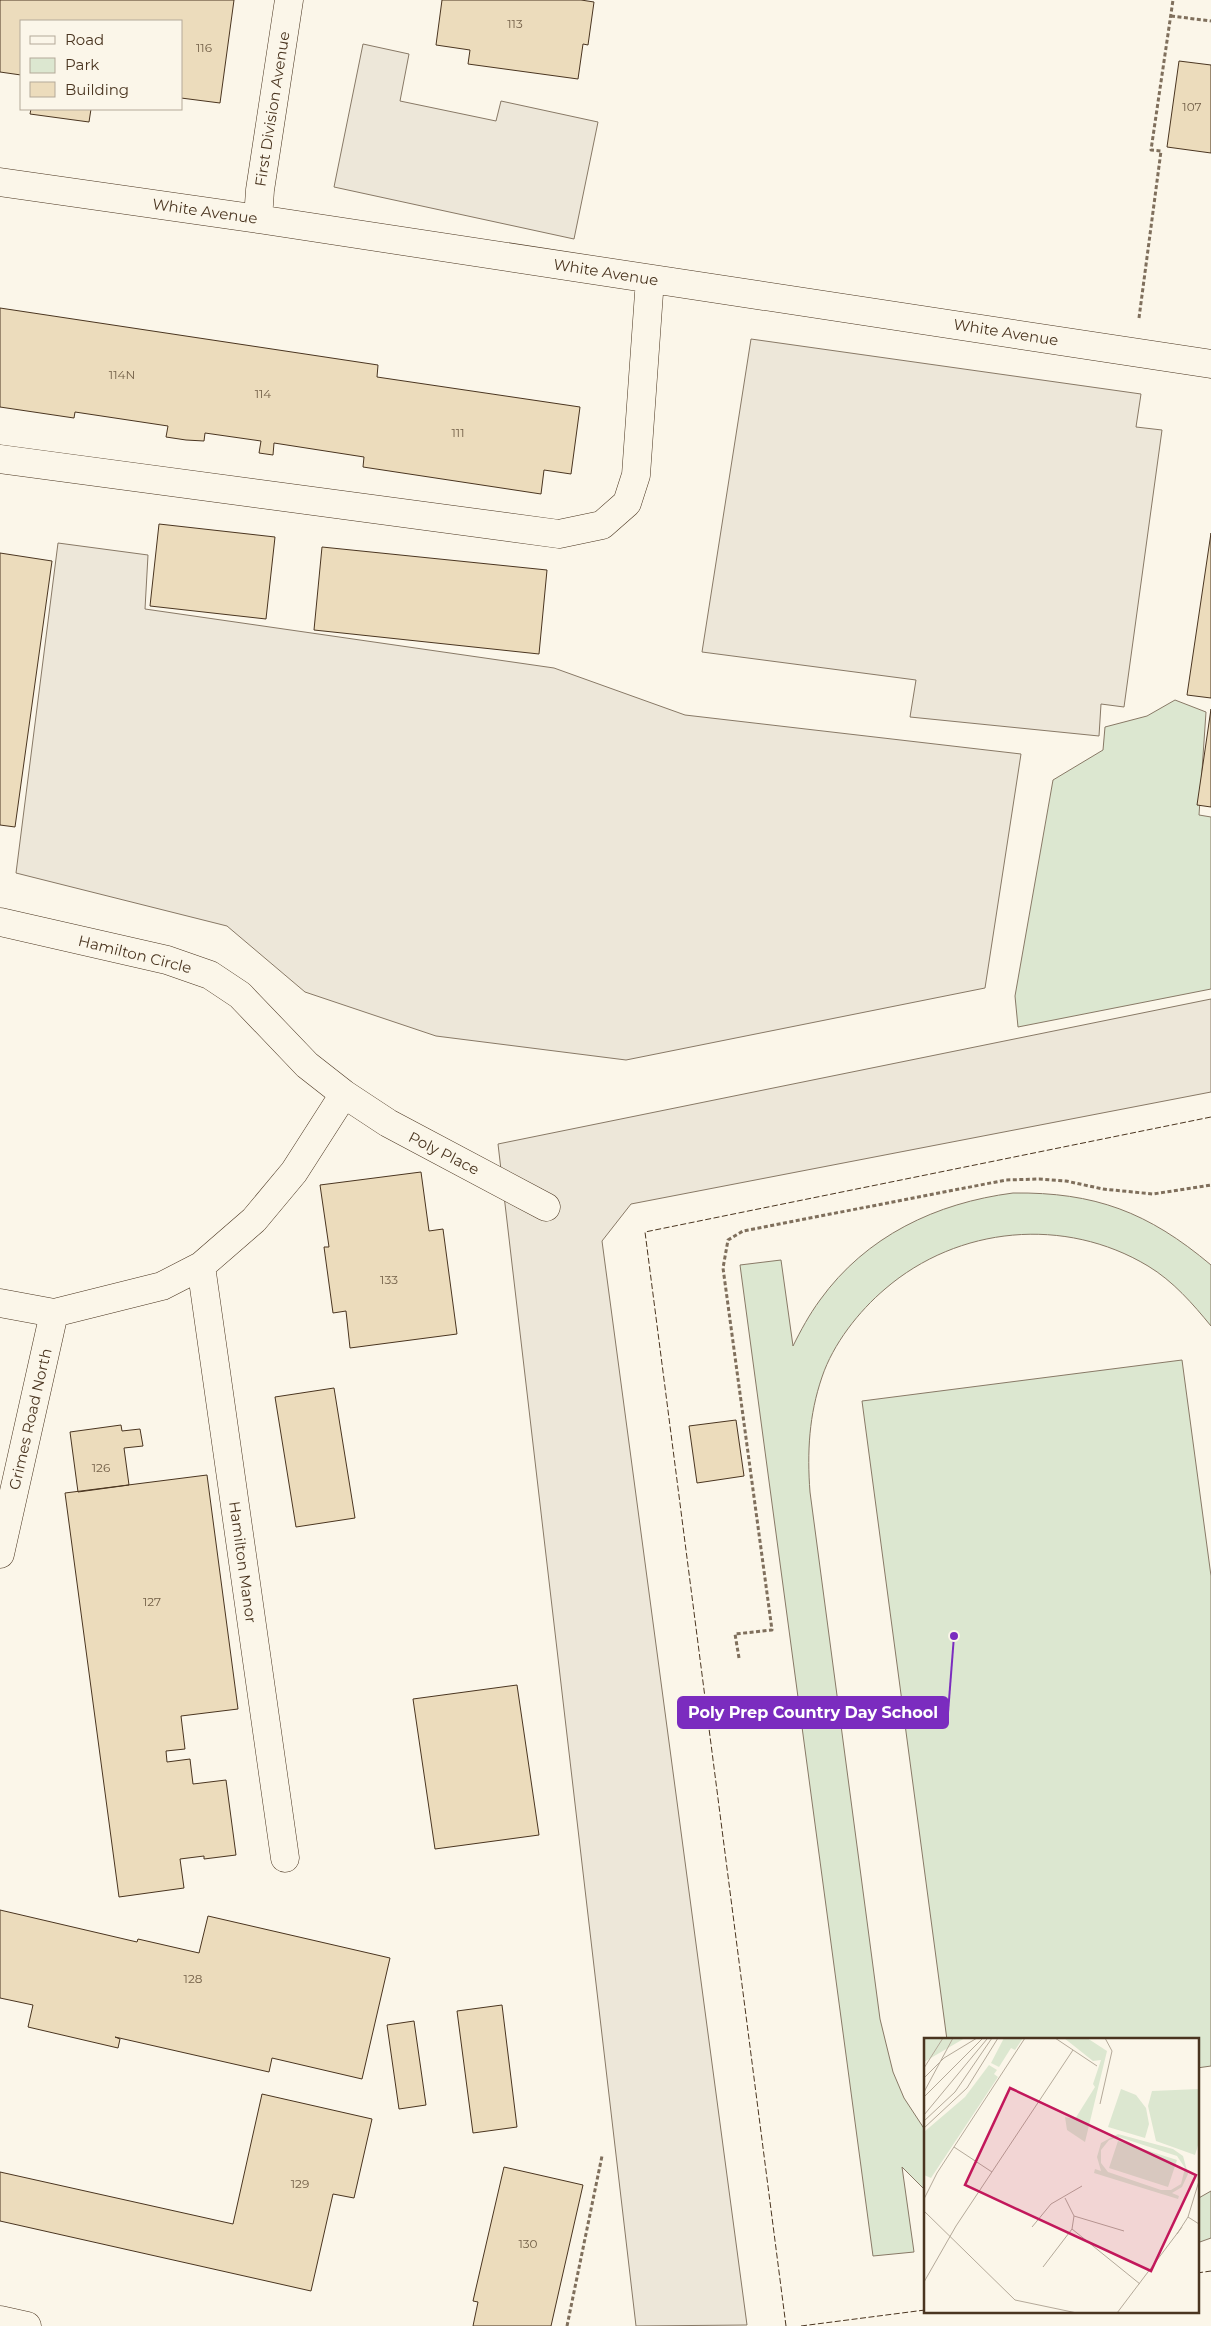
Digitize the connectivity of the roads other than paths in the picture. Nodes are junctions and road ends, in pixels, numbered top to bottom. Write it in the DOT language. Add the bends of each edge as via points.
graph roads {
  1 [pos="289,0"];
  2 [pos="0,182"];
  3 [pos="258,219"];
  4 [pos="650,279"];
  5 [pos="1211,364"];
  6 [pos="0,460"];
  7 [pos="0,922"];
  8 [pos="344,1094"];
  9 [pos="546,1207"];
  10 [pos="201,1266"];
  11 [pos="0,1303"];
  12 [pos="54,1313"];
  13 [pos="0,1554"];
  14 [pos="285,1858"];
  15 [pos="0,2320"];
  16 [pos="28,2326"];
  1 -- 3 [label="street, First Division Avenue"];
  2 -- 3 [label="street, White Avenue"];
  3 -- 4 [label="street, White Avenue"];
  4 -- 5 [label="street, White Avenue"];
  4 -- 6 [label="street" via="636,475 627,503 602,525 559,534"];
  7 -- 8 [label="street, Hamilton Circle" via="168,960 210,975 240,995 308,1064"];
  8 -- 9 [label="street, Poly Place" via="388,1123"];
  8 -- 10 [label="street" via="294,1172 254,1220"];
  10 -- 12 [label="street" via="162,1286"];
  10 -- 14 [label="street, Hamilton Manor"];
  11 -- 12 [label="street"];
  12 -- 13 [label="street, Grimes Road North"];
  15 -- 16 [label="street"];
}
